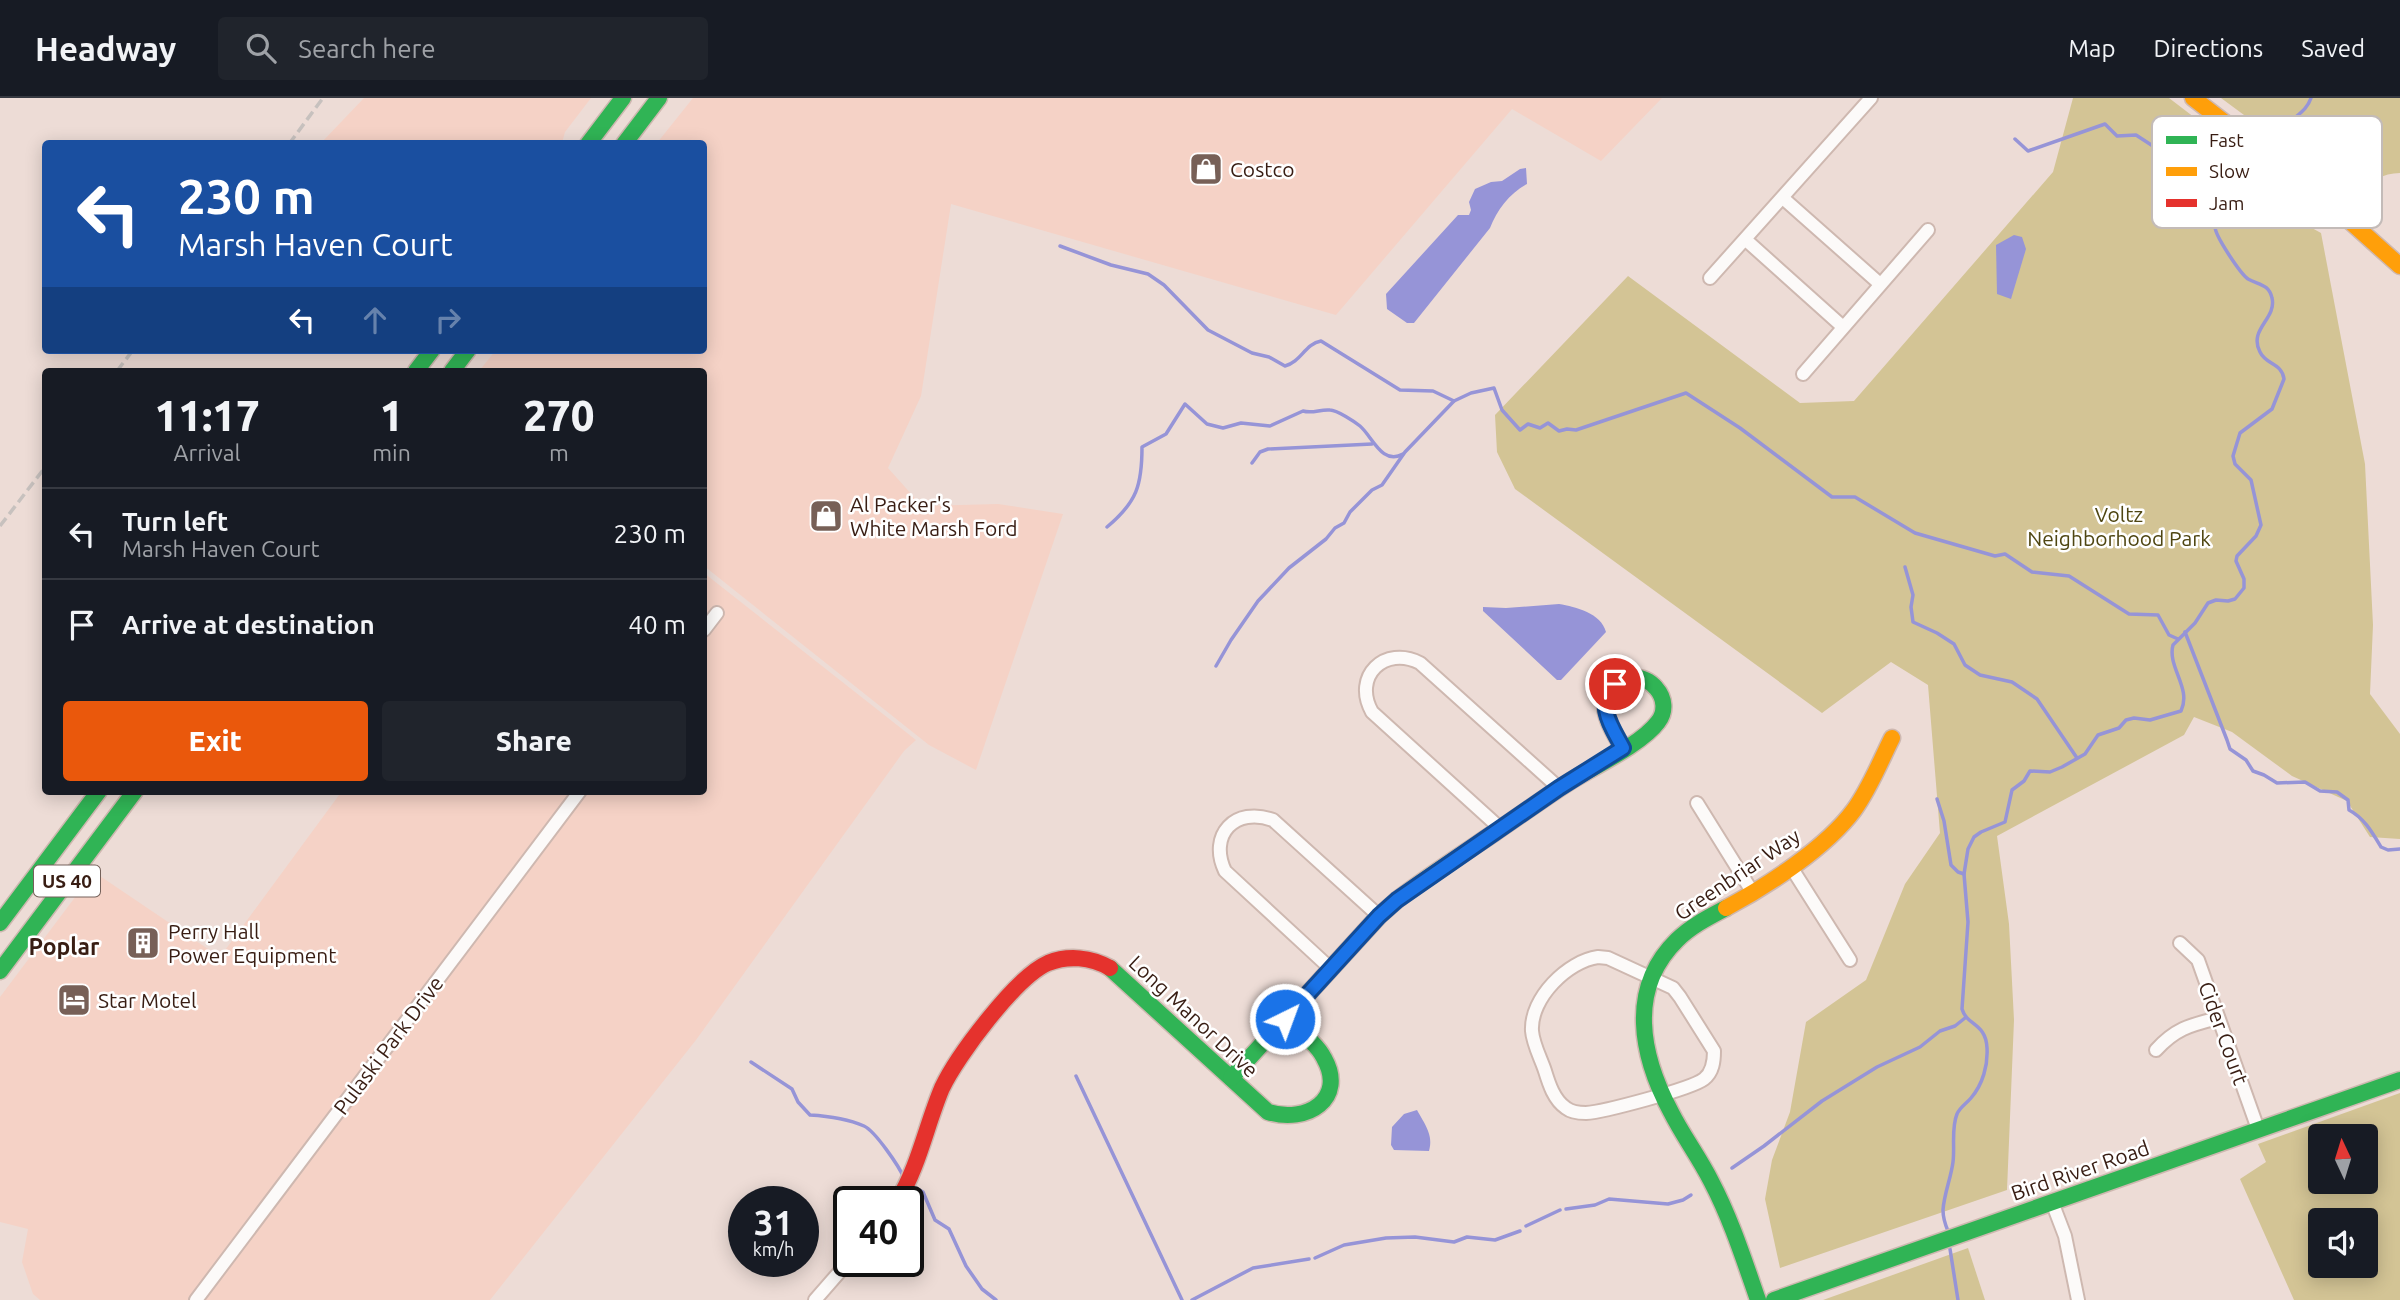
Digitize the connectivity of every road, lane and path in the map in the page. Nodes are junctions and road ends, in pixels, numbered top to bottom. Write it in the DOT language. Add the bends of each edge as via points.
graph roads {
  1 [pos="623,98"];
  2 [pos="659,98"];
  3 [pos="1871,98"];
  4 [pos="2193,98"];
  5 [pos="2216,116"];
  6 [pos="591,140"];
  7 [pos="627,140"];
  8 [pos="1784,199"];
  9 [pos="2359,228"];
  10 [pos="1928,230"];
  11 [pos="1746,240"];
  12 [pos="2400,266"];
  13 [pos="1710,278"];
  14 [pos="1880,284"];
  15 [pos="1843,327"];
  16 [pos="429,354"];
  17 [pos="465,354"];
  18 [pos="418,368"];
  19 [pos="454,368"];
  20 [pos="1803,374"];
  21 [pos="717,613"];
  22 [pos="707,626"];
  23 [pos="1892,738"];
  24 [pos="1623,748"];
  25 [pos="1559,788"];
  26 [pos="97,795"];
  27 [pos="132,795"];
  28 [pos="577,795"];
  29 [pos="1697,803"];
  30 [pos="1501,828"];
  31 [pos="1791,867"];
  32 [pos="1753,893"];
  33 [pos="1379,916"];
  34 [pos="0,923"];
  35 [pos="2180,943"];
  36 [pos="1850,960"];
  37 [pos="1331,969"];
  38 [pos="0,971"];
  39 [pos="1653,978"];
  40 [pos="2218,1018"];
  41 [pos="1285,1019"];
  42 [pos="2156,1049"];
  43 [pos="1231,1078"];
  44 [pos="2400,1080"];
  45 [pos="1663,1094"];
  46 [pos="2258,1129"];
  47 [pos="906,1186"];
  48 [pos="2052,1202"];
  49 [pos="836,1277"];
  50 [pos="818,1299"];
  51 [pos="196,1300"];
  52 [pos="1758,1300"];
  53 [pos="1774,1300"];
  54 [pos="2078,1300"];
  1 -- 6 [label="main road"];
  2 -- 7 [label="main road"];
  3 -- 8 [label="street"];
  4 -- 5 [label="main road"];
  8 -- 11 [label="street"];
  8 -- 14 [label="street"];
  9 -- 12 [label="main road"];
  10 -- 14 [label="street"];
  11 -- 13 [label="street"];
  11 -- 15 [label="street"];
  14 -- 15 [label="street"];
  15 -- 20 [label="street"];
  16 -- 18 [label="main road"];
  17 -- 19 [label="main road"];
  21 -- 22 [label="street"];
  23 -- 31 [label="main road, Greenbriar Way" via="1850,815"];
  24 -- 24 [label="main road" via="1653,729 1662,714 1660,691 1642,677 1619,680 1605,699 1606,716"];
  24 -- 25 [label="main road"];
  25 -- 30 [label="main road"];
  25 -- 30 [label="street" via="1420,663 1400,656 1380,663 1366,686 1373,712"];
  26 -- 34 [label="main road, US 40"];
  27 -- 38 [label="main road, US 40"];
  28 -- 51 [label="street, Pulaski Park Drive"];
  29 -- 32 [label="street"];
  30 -- 33 [label="main road"];
  31 -- 32 [label="main road, Greenbriar Way"];
  31 -- 36 [label="street"];
  32 -- 39 [label="main road, Greenbriar Way" via="1688,930 1672,946"];
  33 -- 37 [label="main road"];
  33 -- 37 [label="street" via="1273,820 1249,815 1228,826 1219,848 1226,871"];
  35 -- 40 [label="street, Cider Court" via="2198,960"];
  37 -- 41 [label="main road"];
  39 -- 45 [label="main road, Greenbriar Way" via="1642,1027"];
  39 -- 45 [label="street" via="1680,996 1714,1051 1705,1079"];
  39 -- 45 [label="street" via="1608,958 1576,963 1564,971 1535,1011 1532,1033 1554,1094 1567,1110 1595,1112"];
  40 -- 42 [label="street" via="2169,1035"];
  40 -- 46 [label="street, Cider Court"];
  41 -- 43 [label="main road"];
  41 -- 43 [label="main road, Long Manor Drive" via="1327,1063 1329,1085 1319,1105 1300,1117 1278,1117"];
  43 -- 47 [label="main road, Long Manor Drive" via="1111,968 1076,957 1051,961 1031,973 961,1054 942,1090"];
  44 -- 46 [label="main road, Bird River Road"];
  45 -- 52 [label="main road, Greenbriar Way" via="1723,1205"];
  46 -- 48 [label="main road, Bird River Road"];
  48 -- 53 [label="main road, Bird River Road"];
  48 -- 54 [label="street" via="2065,1236"];
  49 -- 50 [label="street"];
}
